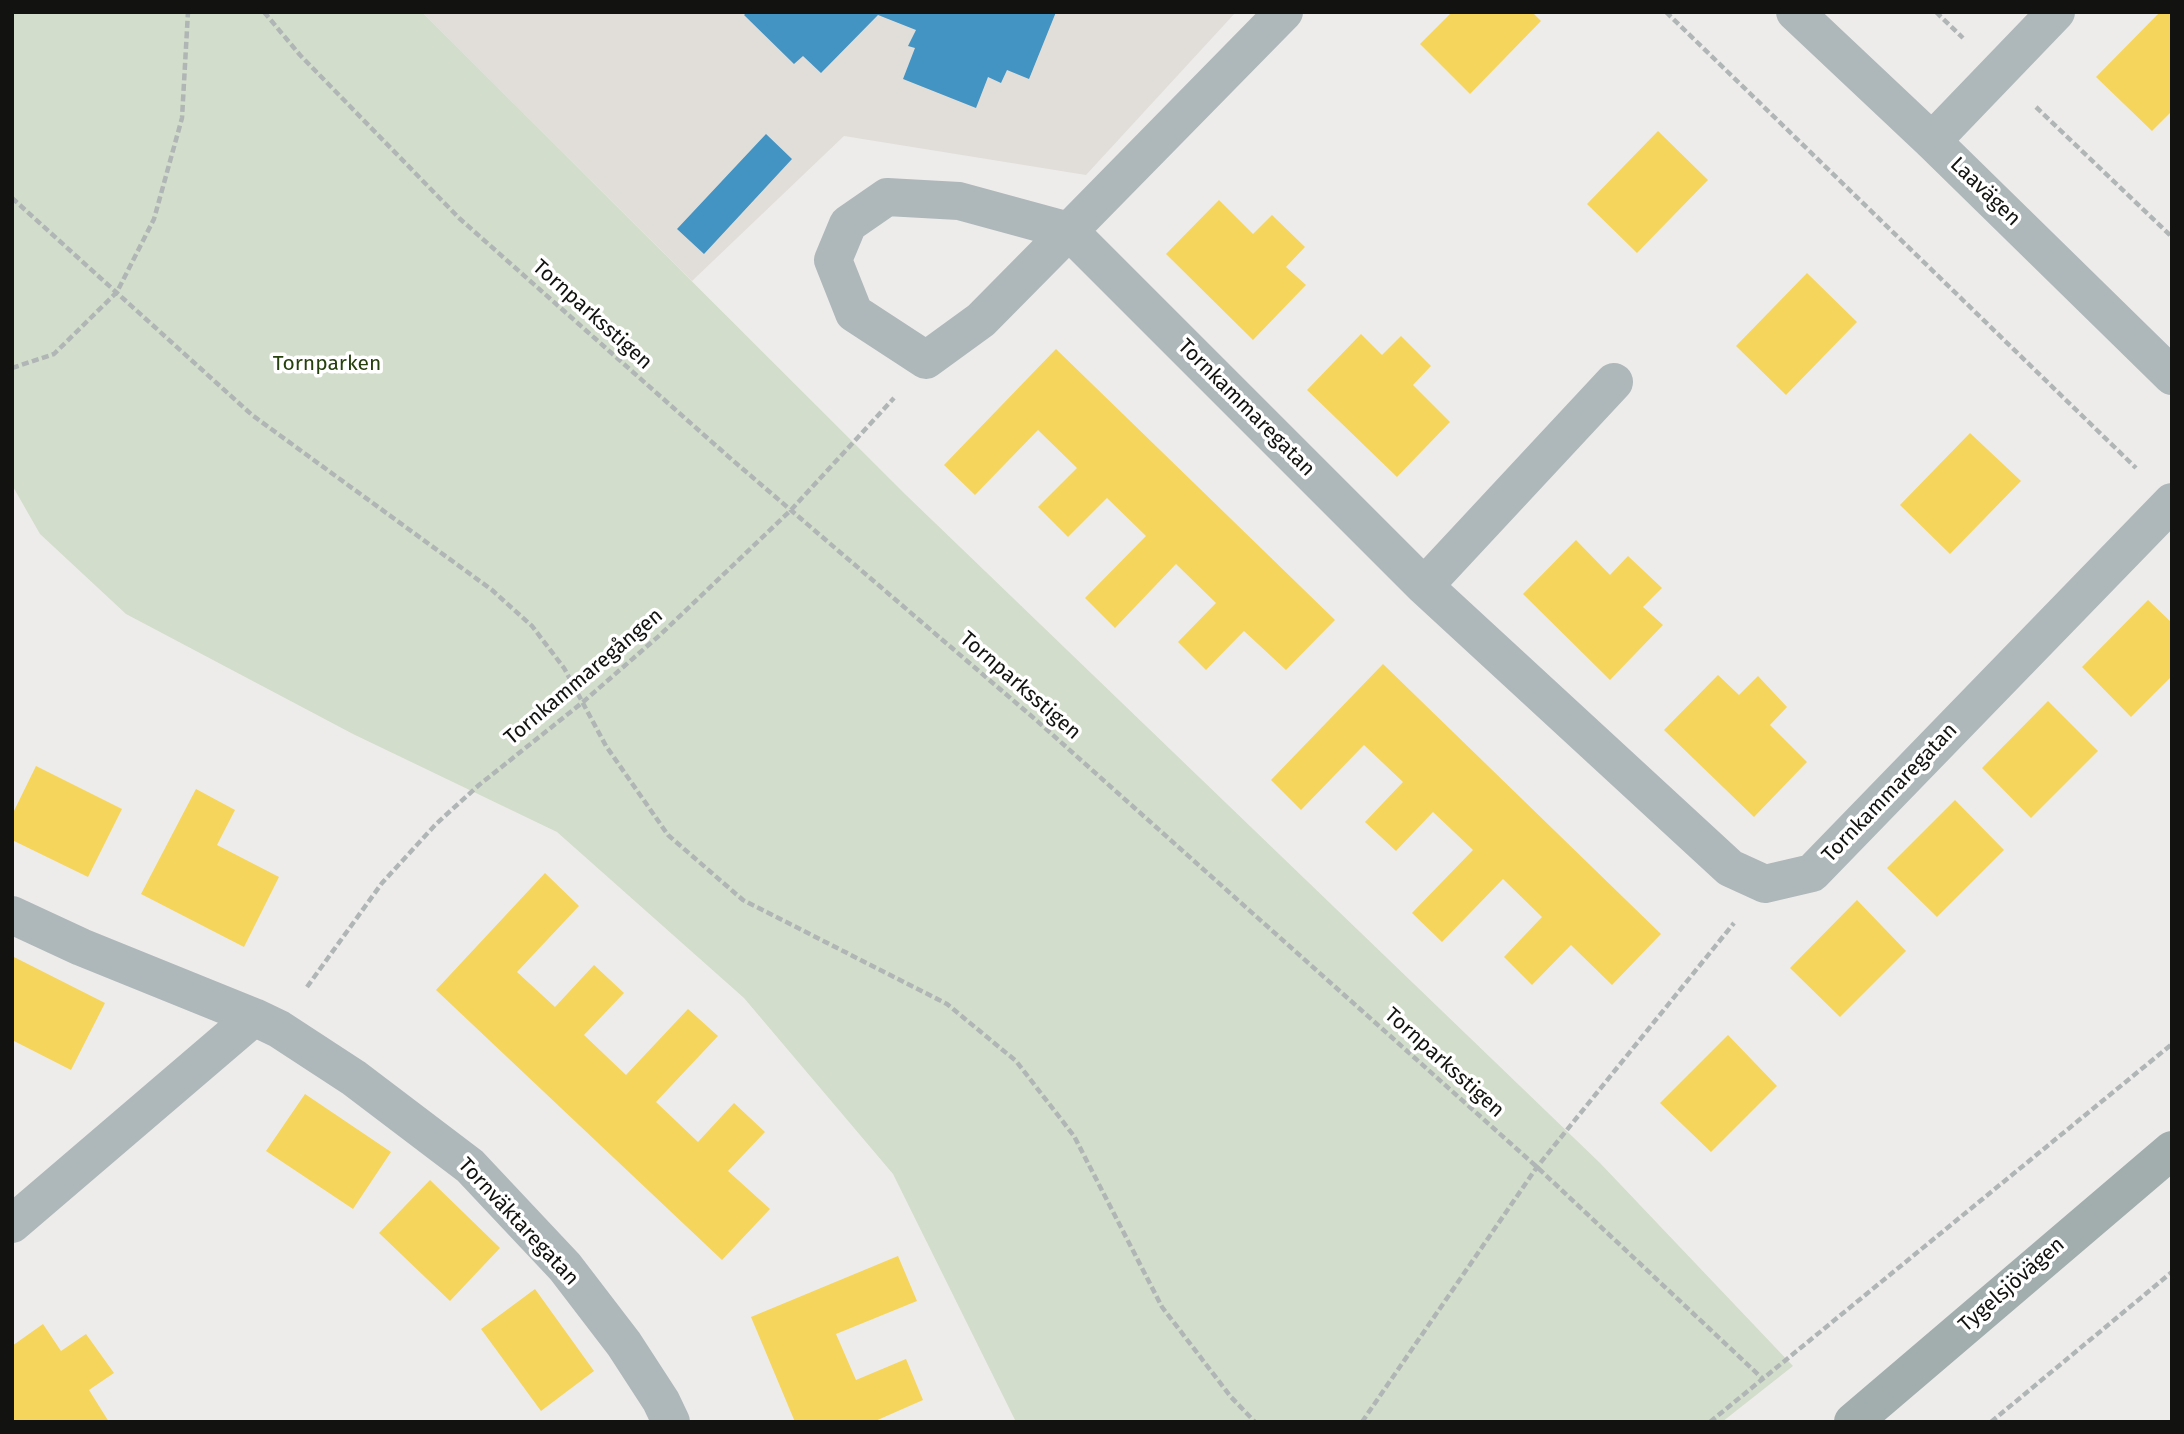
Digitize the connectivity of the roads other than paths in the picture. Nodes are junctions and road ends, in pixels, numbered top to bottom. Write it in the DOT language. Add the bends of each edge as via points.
graph roads {
  1 [pos="1284,12"];
  2 [pos="1795,12"];
  3 [pos="2056,12"];
  4 [pos="1932,141"];
  5 [pos="1069,231"];
  6 [pos="2172,376"];
  7 [pos="1614,382"];
  8 [pos="2171,502"];
  9 [pos="1424,586"];
  10 [pos="12,915"];
  11 [pos="266,1023"];
  12 [pos="2172,1150"];
  13 [pos="12,1224"];
  14 [pos="671,1422"];
  15 [pos="1853,1422"];
  1 -- 5 [label="street"];
  2 -- 4 [label="street, Laavägen"];
  3 -- 4 [label="street"];
  4 -- 6 [label="street, Laavägen"];
  5 -- 5 [label="street, Tornkammaregatan" via="959,201 887,197 848,224 834,260 854,313 926,360 981,320"];
  5 -- 9 [label="street, Tornkammaregatan"];
  7 -- 9 [label="street"];
  8 -- 9 [label="street, Tornkammaregatan" via="1812,873 1765,884 1730,868"];
  10 -- 11 [label="street, Tornväktaregatan"];
  11 -- 13 [label="street"];
  11 -- 14 [label="street, Tornväktaregatan" via="354,1078 470,1166 565,1268 624,1344"];
  12 -- 15 [label="main road, Tygelsjövägen"];
}
